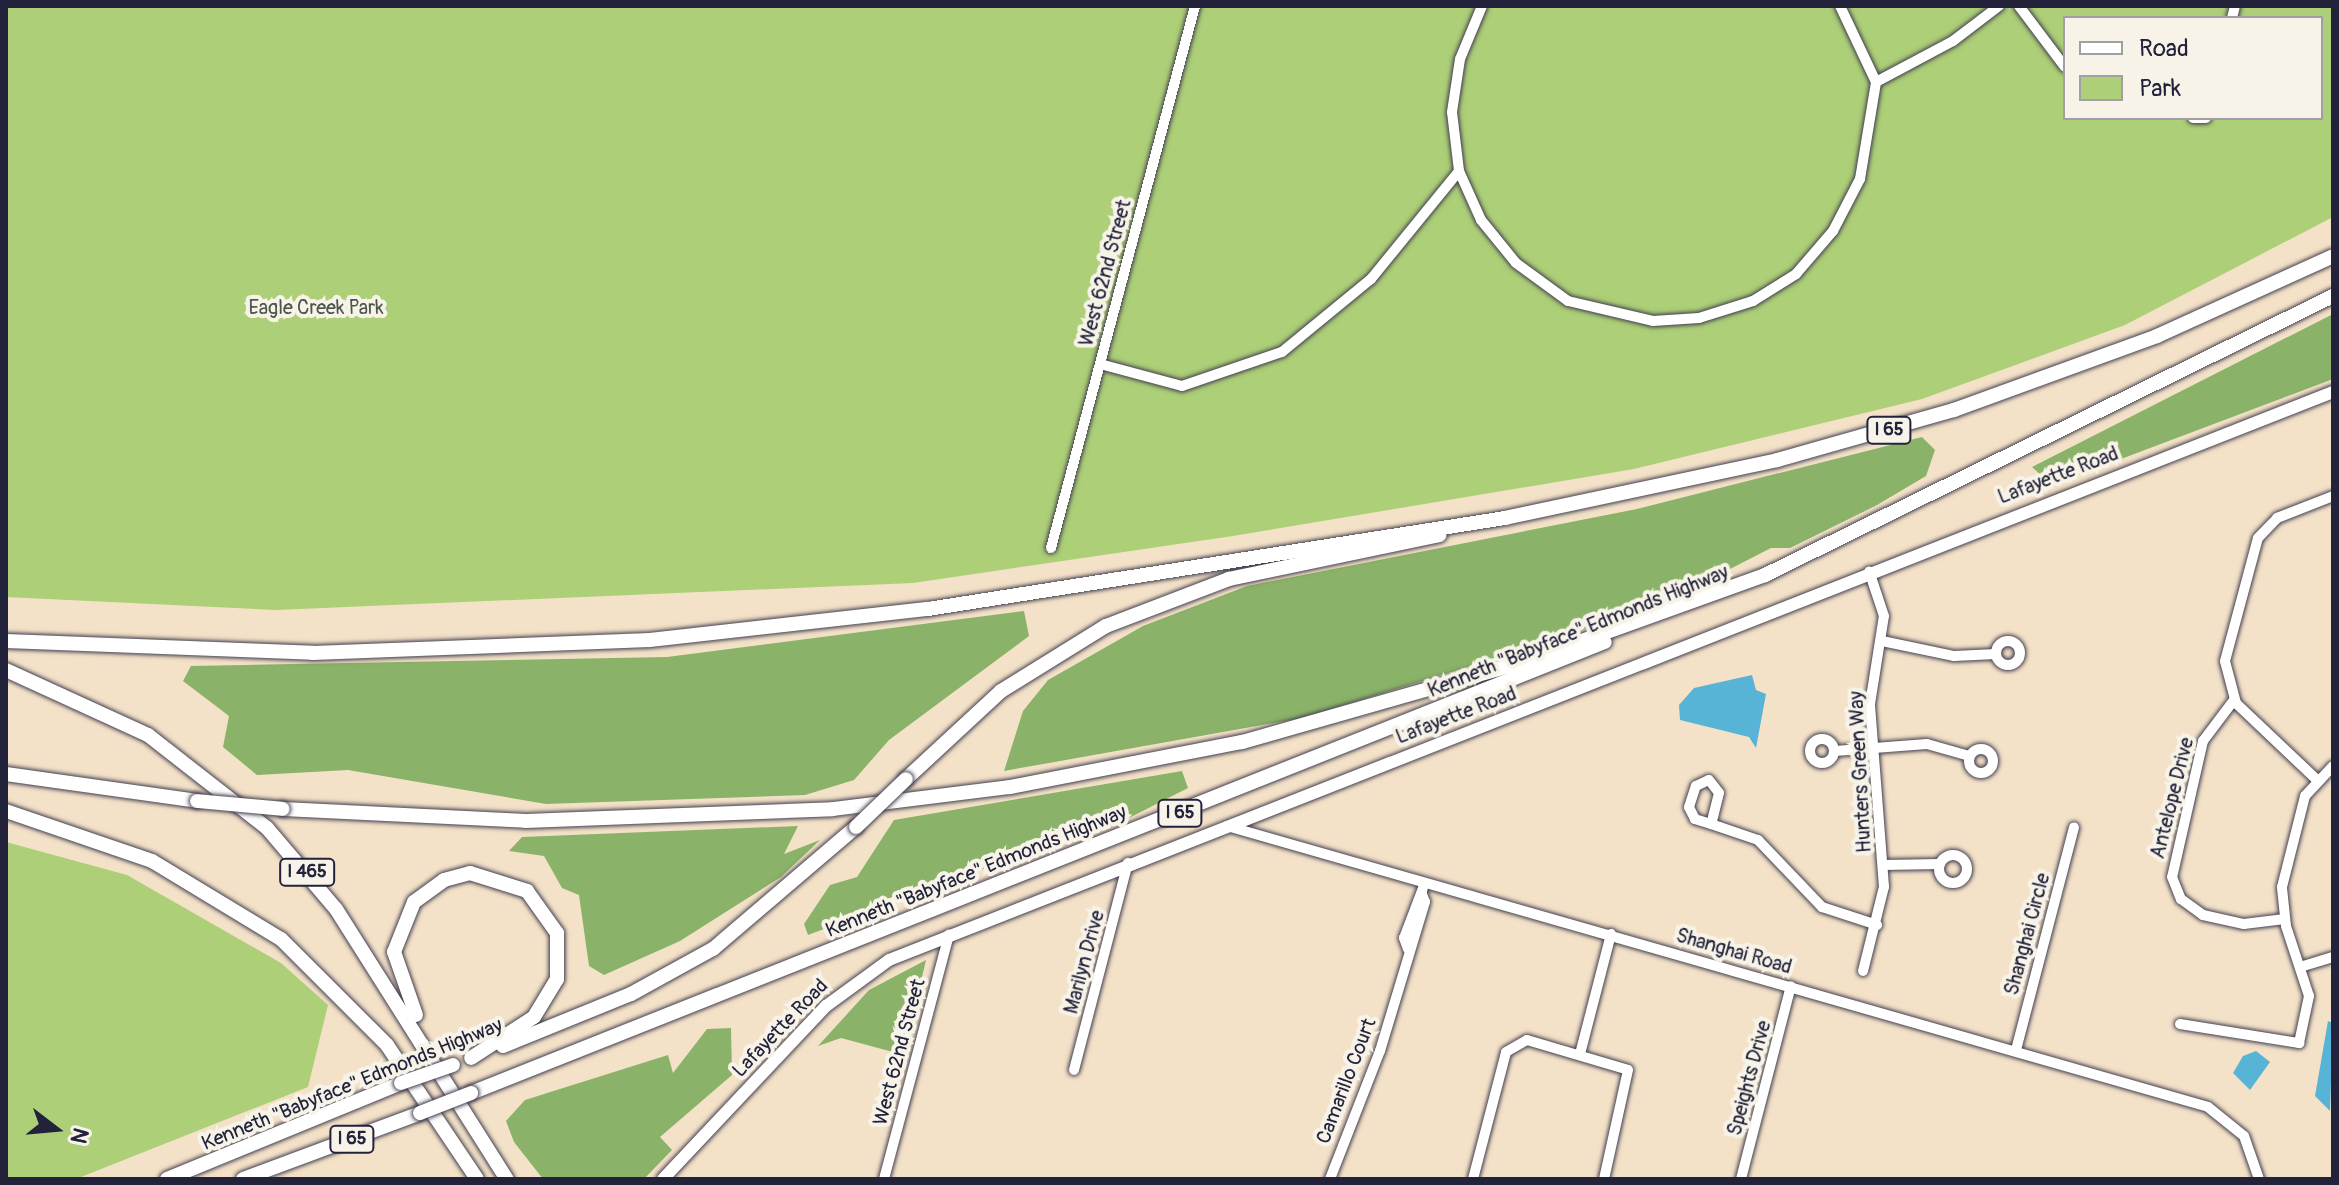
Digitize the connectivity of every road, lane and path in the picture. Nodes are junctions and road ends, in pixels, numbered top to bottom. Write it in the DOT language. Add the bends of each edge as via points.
graph roads {
  1 [pos="1195,6"];
  2 [pos="1482,6"];
  3 [pos="1840,6"];
  4 [pos="1999,6"];
  5 [pos="2019,6"];
  6 [pos="2063,64"];
  7 [pos="1876,82"];
  8 [pos="1459,171"];
  9 [pos="2333,256"];
  10 [pos="2333,296"];
  11 [pos="1100,364"];
  12 [pos="2333,392"];
  13 [pos="2333,496"];
  14 [pos="1505,518"];
  15 [pos="1051,548"];
  16 [pos="1869,571"];
  17 [pos="1765,575"];
  18 [pos="6,641"];
  19 [pos="1882,641"];
  20 [pos="1996,654"];
  21 [pos="6,670"];
  22 [pos="2234,700"];
  23 [pos="1873,747"];
  24 [pos="1835,751"];
  25 [pos="1969,756"];
  26 [pos="2333,766"];
  27 [pos="6,774"];
  28 [pos="2316,779"];
  29 [pos="6,811"];
  30 [pos="1711,824"];
  31 [pos="1225,825"];
  32 [pos="2074,827"];
  33 [pos="1128,863"];
  34 [pos="1940,864"];
  35 [pos="1883,865"];
  36 [pos="1425,882"];
  37 [pos="2285,919"];
  38 [pos="1877,925"];
  39 [pos="1611,934"];
  40 [pos="949,935"];
  41 [pos="2333,957"];
  42 [pos="2300,967"];
  43 [pos="1863,971"];
  44 [pos="1791,986"];
  45 [pos="2180,1024"];
  46 [pos="2016,1050"];
  47 [pos="1580,1054"];
  48 [pos="471,1058"];
  49 [pos="1074,1070"];
  50 [pos="167,1179"];
  51 [pos="243,1179"];
  52 [pos="477,1179"];
  53 [pos="507,1179"];
  54 [pos="517,1179"];
  55 [pos="663,1179"];
  56 [pos="884,1179"];
  57 [pos="1330,1179"];
  58 [pos="1473,1179"];
  59 [pos="1604,1179"];
  60 [pos="1741,1179"];
  61 [pos="2259,1179"];
  1 -- 11 [label="street, West 62nd Street"];
  2 -- 8 [label="street" via="1455,82"];
  3 -- 7 [label="street"];
  4 -- 7 [label="street" via="1953,41"];
  5 -- 6 [label="street"];
  7 -- 8 [label="street" via="1860,179 1833,231 1778,287 1708,316 1630,319 1559,296 1496,240"];
  8 -- 11 [label="street" via="1371,279 1282,352 1186,386"];
  9 -- 14 [label="highway, I 65" via="2157,336 1954,410 1777,460"];
  10 -- 17 [label="highway, I 65"];
  11 -- 15 [label="street, West 62nd Street"];
  12 -- 16 [label="main road, Lafayette Road"];
  13 -- 22 [label="street" via="2277,518 2258,538 2225,657"];
  14 -- 18 [label="highway" via="974,602 711,635 313,653"];
  14 -- 48 [label="highway, Kenneth \"Babyface\" Edmonds Highway / I 65, bridge" via="1229,579 1147,607 1026,672 762,914 685,966"];
  16 -- 19 [label="street, Hunters Green Way" via="1881,604"];
  16 -- 31 [label="main road, Lafayette Road"];
  17 -- 27 [label="highway, bridge" via="1389,703 1172,758 1010,787 833,809 649,819 283,809"];
  17 -- 51 [label="highway, Kenneth \"Babyface\" Edmonds Highway / I 65, bridge" via="471,1093"];
  19 -- 20 [label="street" via="1959,656"];
  19 -- 23 [label="street, Hunters Green Way" via="1870,691"];
  21 -- 53 [label="highway, I 465" via="148,735 267,828 336,909"];
  22 -- 28 [label="street"];
  22 -- 37 [label="street, Antelope Drive" via="2203,741 2172,877 2183,901 2203,915 2244,924"];
  23 -- 24 [label="street"];
  23 -- 25 [label="street" via="1927,744"];
  23 -- 35 [label="street, Hunters Green Way"];
  26 -- 28 [label="street"];
  28 -- 37 [label="street" via="2286,867"];
  29 -- 52 [label="highway" via="152,861 281,939 387,1045"];
  30 -- 38 [label="street" via="1758,840 1822,907"];
  31 -- 33 [label="main road, Lafayette Road"];
  31 -- 36 [label="street, Shanghai Road"];
  32 -- 46 [label="street, Shanghai Circle"];
  33 -- 40 [label="main road, Lafayette Road"];
  33 -- 49 [label="street, Marilyn Drive"];
  34 -- 35 [label="street"];
  35 -- 38 [label="street, Hunters Green Way"];
  36 -- 39 [label="street, Shanghai Road"];
  36 -- 57 [label="street, Camarillo Court" via="1404,938 1408,949 1380,1051"];
  37 -- 42 [label="street"];
  38 -- 43 [label="street, Hunters Green Way"];
  39 -- 44 [label="street, Shanghai Road"];
  39 -- 47 [label="street"];
  40 -- 55 [label="main road, Lafayette Road" via="883,964 838,995"];
  40 -- 56 [label="street, West 62nd Street"];
  41 -- 42 [label="street"];
  42 -- 45 [label="street" via="2309,1003 2299,1043"];
  44 -- 46 [label="street, Shanghai Road"];
  44 -- 60 [label="street, Speights Drive"];
  46 -- 61 [label="street, Shanghai Road" via="2229,1120 2248,1143"];
  47 -- 58 [label="street" via="1527,1040 1508,1049"];
  47 -- 59 [label="street" via="1620,1065 1630,1076"];
  48 -- 50 [label="highway, Kenneth \"Babyface\" Edmonds Highway / I 65, bridge"];
  48 -- 54 [label="highway" via="540,1010 560,961 553,923 539,901 512,881 479,873 444,880 414,902 399,927 394,961 408,1002"];
}
